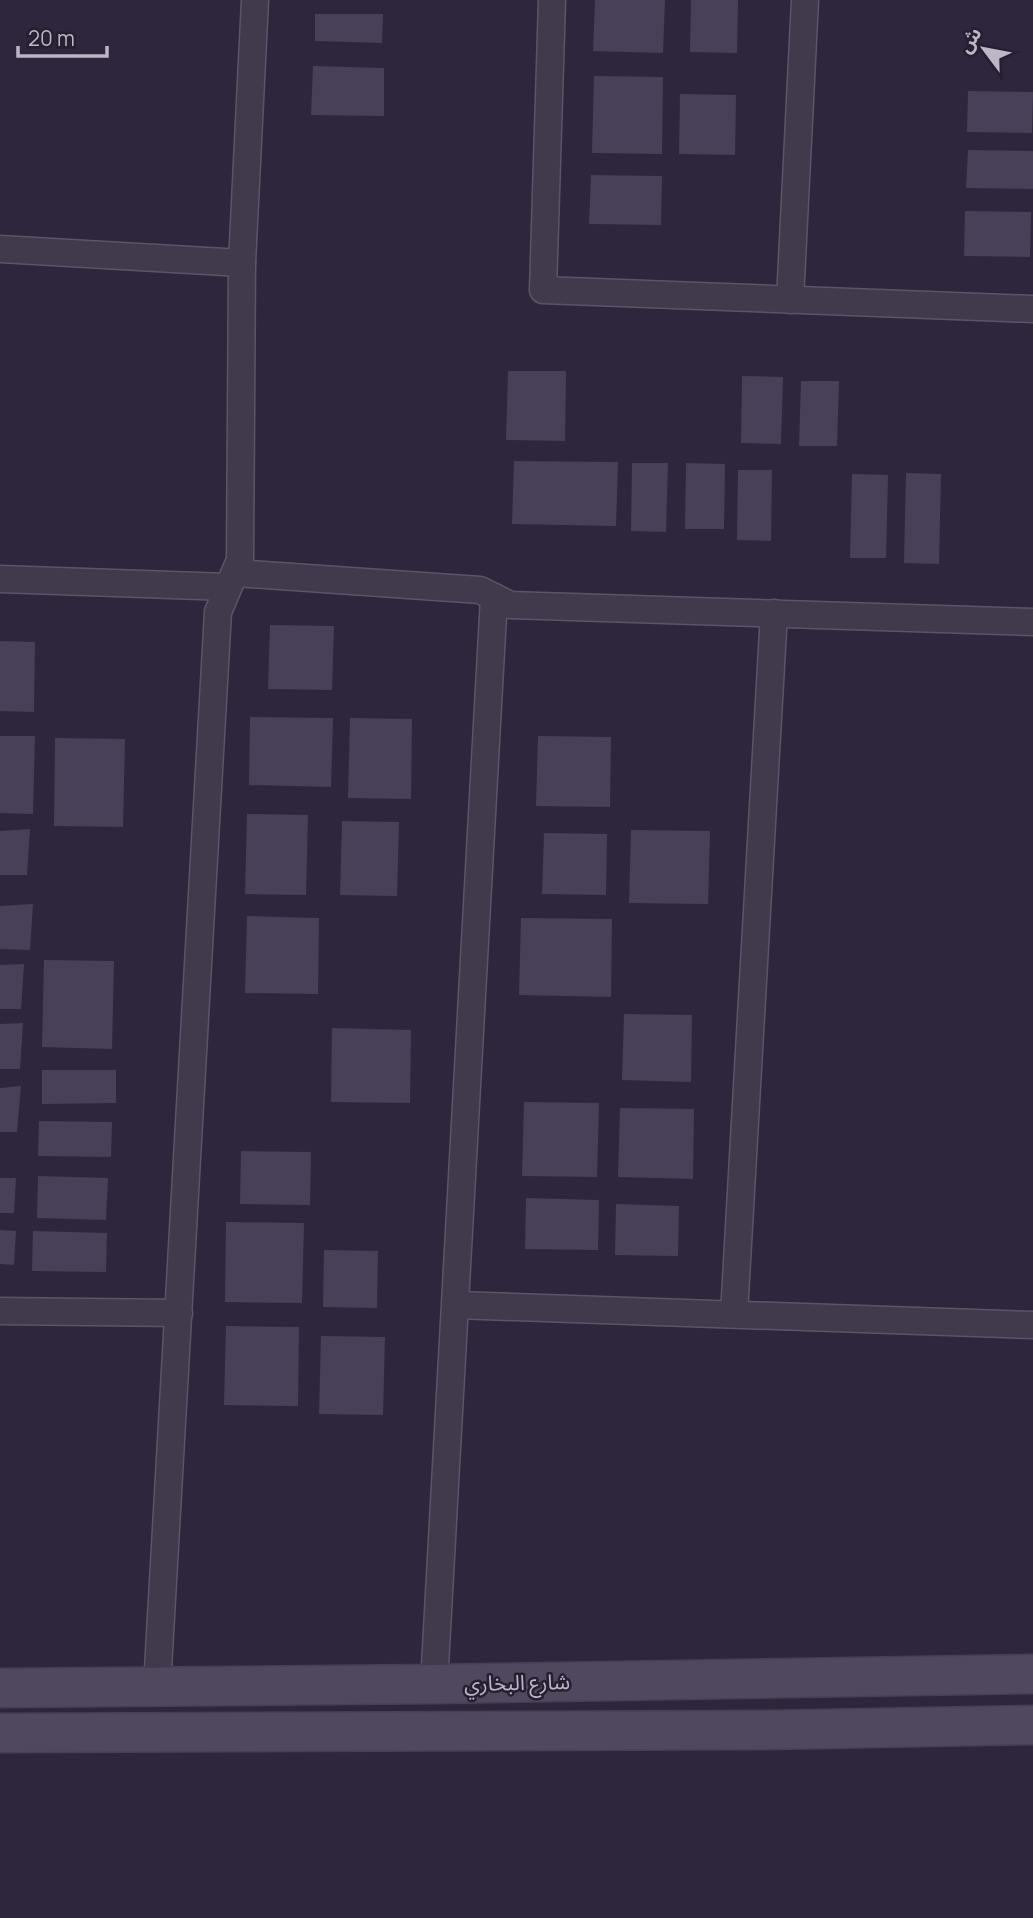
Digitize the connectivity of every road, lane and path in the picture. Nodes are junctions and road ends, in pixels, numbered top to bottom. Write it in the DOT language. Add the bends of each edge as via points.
graph roads {
  1 [pos="255,0"];
  2 [pos="552,0"];
  3 [pos="805,0"];
  4 [pos="0,249"];
  5 [pos="242,262"];
  6 [pos="790,300"];
  7 [pos="1033,309"];
  8 [pos="0,579"];
  9 [pos="232,580"];
  10 [pos="494,597"];
  11 [pos="774,613"];
  12 [pos="1033,622"];
  13 [pos="456,1305"];
  14 [pos="0,1311"];
  15 [pos="179,1314"];
  16 [pos="734,1314"];
  17 [pos="1033,1325"];
  18 [pos="1033,1674"];
  19 [pos="434,1684"];
  20 [pos="157,1687"];
  21 [pos="0,1688"];
  22 [pos="1033,1726"];
  23 [pos="0,1733"];
  1 -- 5 [label="street"];
  2 -- 6 [label="street" via="543,290"];
  3 -- 6 [label="street"];
  4 -- 5 [label="street"];
  5 -- 9 [label="street" via="240,560"];
  6 -- 7 [label="street"];
  8 -- 9 [label="street"];
  9 -- 10 [label="street" via="480,590"];
  9 -- 15 [label="street" via="218,611"];
  10 -- 11 [label="street" via="510,605"];
  10 -- 13 [label="street"];
  11 -- 12 [label="street"];
  11 -- 16 [label="street"];
  13 -- 16 [label="street"];
  13 -- 19 [label="street"];
  14 -- 15 [label="street"];
  15 -- 20 [label="street"];
  16 -- 17 [label="street"];
  18 -- 19 [label="main road, شارع البخاري"];
  19 -- 20 [label="main road, شارع البخاري"];
  20 -- 21 [label="main road, شارع البخاري"];
  22 -- 23 [label="main road"];
}
